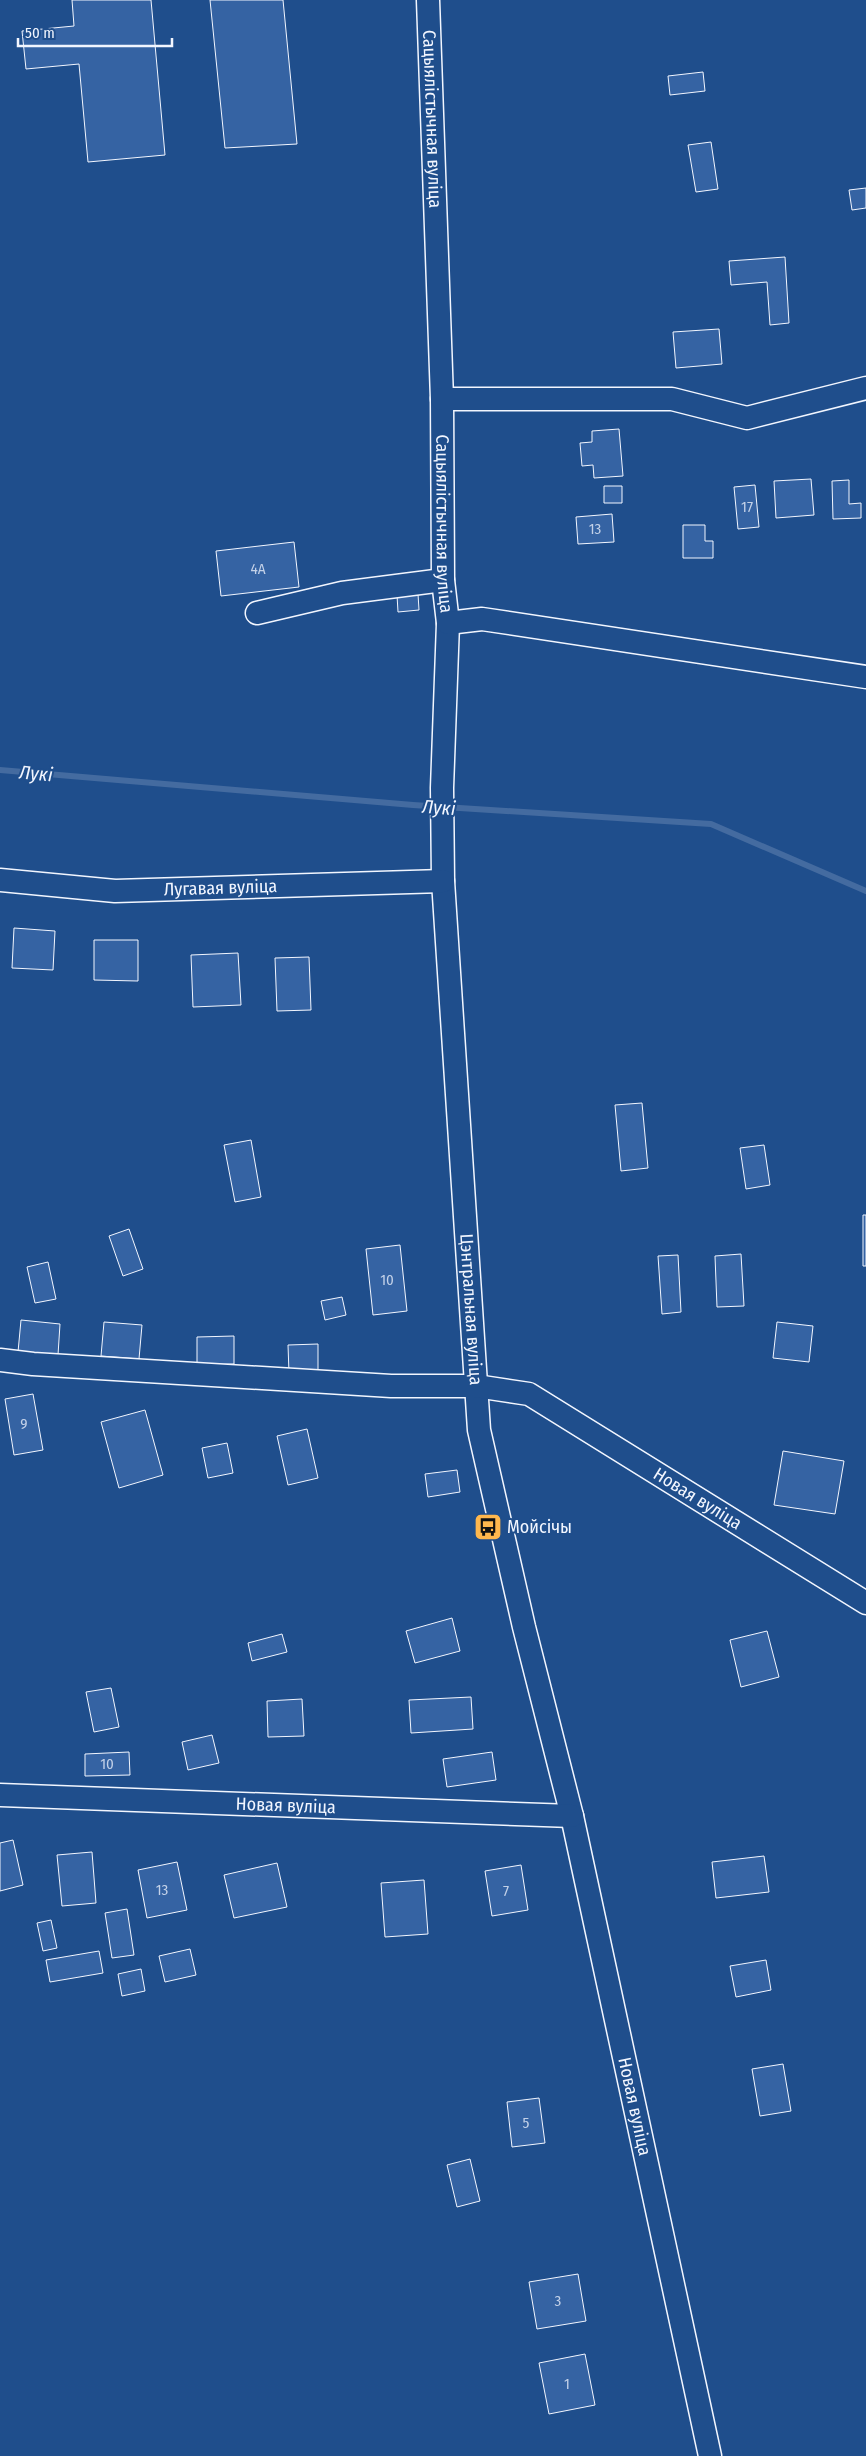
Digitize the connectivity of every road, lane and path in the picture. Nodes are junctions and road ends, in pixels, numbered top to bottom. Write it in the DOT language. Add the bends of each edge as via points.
graph roads {
  1 [pos="428,0"];
  2 [pos="866,388"];
  3 [pos="442,398"];
  4 [pos="443,580"];
  5 [pos="257,614"];
  6 [pos="448,624"];
  7 [pos="866,677"];
  8 [pos="0,880"];
  9 [pos="442,881"];
  10 [pos="0,1360"];
  11 [pos="476,1386"];
  12 [pos="866,1603"];
  13 [pos="0,1795"];
  14 [pos="572,1816"];
  15 [pos="710,2456"];
  1 -- 3 [label="street, Сацыялістычная вуліца"];
  2 -- 3 [label="street" via="747,418 672,398"];
  3 -- 4 [label="street, Сацыялістычная вуліца"];
  4 -- 5 [label="street" via="342,593"];
  4 -- 6 [label="street, Сацыялістычная вуліца"];
  6 -- 7 [label="street, Сацыялістычная вуліца" via="482,619"];
  6 -- 9 [label="street, Цэнтральная вуліца"];
  8 -- 9 [label="street, Лугавая вуліца" via="115,891"];
  9 -- 11 [label="street, Цэнтральная вуліца"];
  10 -- 11 [label="street, Цэнтральная вуліца" via="391,1386"];
  11 -- 12 [label="street, Новая вуліца" via="529,1394"];
  11 -- 14 [label="street, Новая вуліца" via="479,1430 524,1628"];
  13 -- 14 [label="street, Новая вуліца"];
  14 -- 15 [label="street, Новая вуліца"];
}
